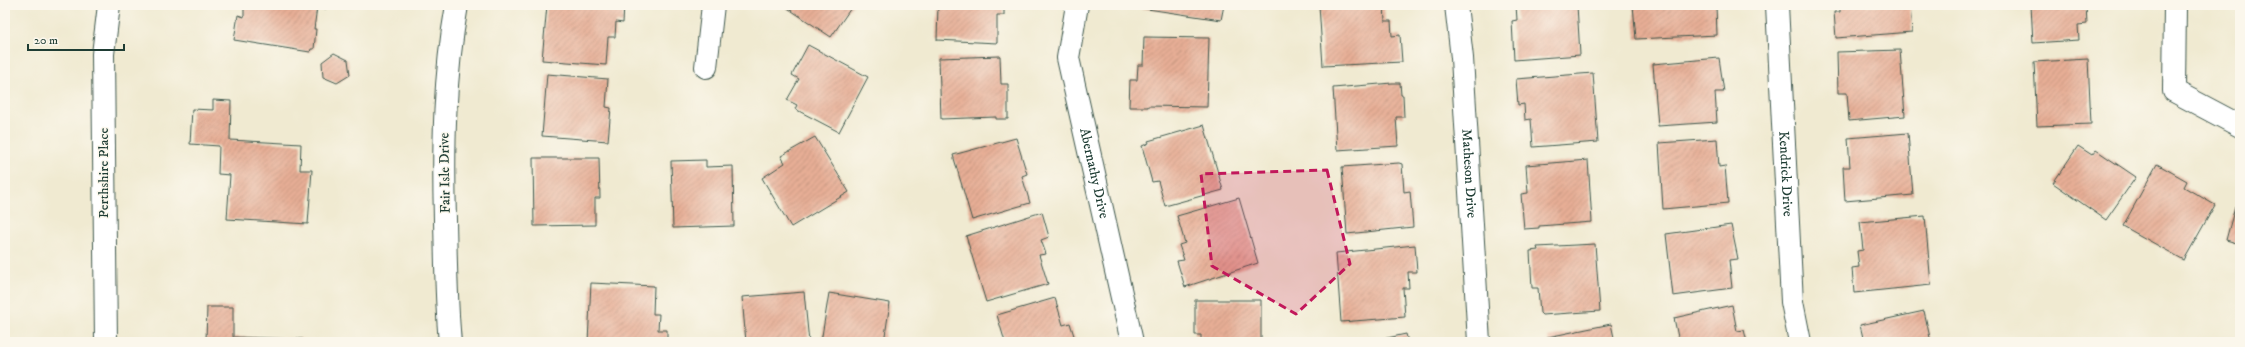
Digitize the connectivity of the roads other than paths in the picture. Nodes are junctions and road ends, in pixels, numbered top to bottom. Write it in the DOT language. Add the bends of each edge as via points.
graph roads {
  1 [pos="109,5"];
  2 [pos="457,5"];
  3 [pos="713,5"];
  4 [pos="1077,5"];
  5 [pos="1456,5"];
  6 [pos="1777,5"];
  7 [pos="2175,5"];
  8 [pos="706,68"];
  9 [pos="2240,126"];
  10 [pos="106,342"];
  11 [pos="450,342"];
  12 [pos="1132,342"];
  13 [pos="1479,342"];
  14 [pos="1800,342"];
  1 -- 10 [label="street, Perthshire Place" via="104,54"];
  2 -- 11 [label="street, Fair Isle Drive" via="449,48 443,148"];
  3 -- 8 [label="street"];
  4 -- 12 [label="street, Abernathy Drive" via="1068,58"];
  5 -- 13 [label="street, Matheson Drive" via="1462,58"];
  6 -- 14 [label="street, Kendrick Drive" via="1792,302"];
  7 -- 9 [label="street" via="2174,91"];
}
